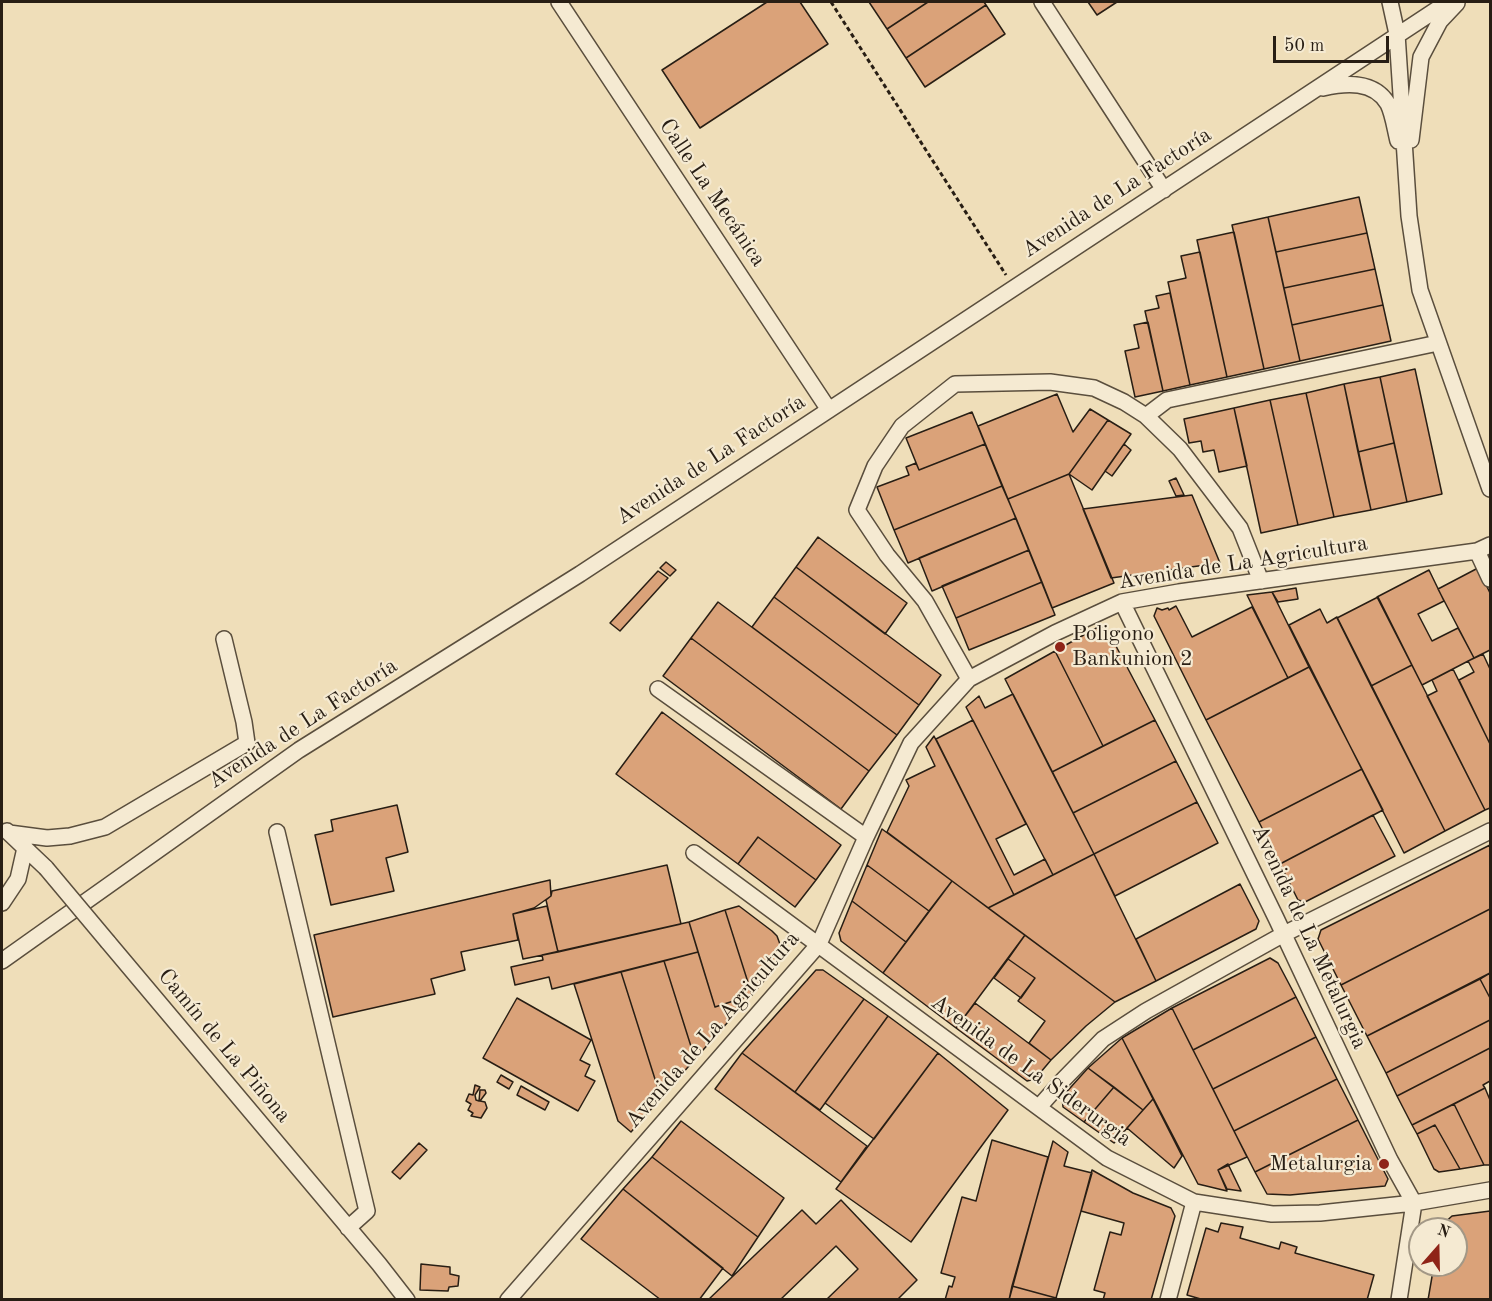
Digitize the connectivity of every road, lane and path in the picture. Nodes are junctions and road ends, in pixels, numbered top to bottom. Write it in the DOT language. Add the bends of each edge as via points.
graph roads {
  1 [pos="558,2"];
  2 [pos="831,2"];
  3 [pos="1042,2"];
  4 [pos="1390,2"];
  5 [pos="1448,2"];
  6 [pos="1458,2"];
  7 [pos="1397,34"];
  8 [pos="1311,91"];
  9 [pos="1406,167"];
  10 [pos="1164,190"];
  11 [pos="1014,288"];
  12 [pos="1438,343"];
  13 [pos="829,410"];
  14 [pos="1146,416"];
  15 [pos="1491,489"];
  16 [pos="1484,548"];
  17 [pos="1491,579"];
  18 [pos="1262,580"];
  19 [pos="1122,602"];
  20 [pos="224,639"];
  21 [pos="969,680"];
  22 [pos="658,689"];
  23 [pos="5,830"];
  24 [pos="1491,831"];
  25 [pos="277,832"];
  26 [pos="866,837"];
  27 [pos="25,848"];
  28 [pos="694,853"];
  29 [pos="2,903"];
  30 [pos="1284,934"];
  31 [pos="819,944"];
  32 [pos="2,961"];
  33 [pos="1039,1107"];
  34 [pos="1491,1190"];
  35 [pos="1194,1202"];
  36 [pos="1414,1203"];
  37 [pos="348,1228"];
  38 [pos="407,1299"];
  39 [pos="508,1299"];
  40 [pos="1168,1299"];
  41 [pos="1399,1299"];
  1 -- 13 [label="street, Calle La Mecánica"];
  2 -- 11 [label="path"];
  3 -- 10 [label="street"];
  4 -- 7 [label="street"];
  5 -- 7 [label="street, Avenida de La Factoría"];
  6 -- 9 [label="street" via="1440,21 1420,57"];
  7 -- 8 [label="street, Avenida de La Factoría"];
  7 -- 9 [label="street"];
  8 -- 9 [label="street" via="1342,84 1363,85 1378,92 1388,104"];
  8 -- 10 [label="street, Avenida de La Factoría"];
  9 -- 12 [label="street" via="1408,216 1420,290"];
  10 -- 11 [label="street, Avenida de La Factoría"];
  11 -- 13 [label="street, Avenida de La Factoría"];
  12 -- 14 [label="street" via="1167,400"];
  12 -- 15 [label="street"];
  13 -- 32 [label="street, Avenida de La Factoría" via="580,574 299,750"];
  14 -- 18 [label="street" via="1180,449 1240,528"];
  14 -- 21 [label="street" via="1094,388 1050,381 955,384 902,426 875,466 857,510 925,601"];
  16 -- 17 [label="street"];
  16 -- 18 [label="street, Avenida de La Agricultura"];
  18 -- 19 [label="street, Avenida de La Agricultura"];
  19 -- 21 [label="street, Avenida de La Agricultura"];
  19 -- 30 [label="street, Avenida de La Metalurgia"];
  20 -- 23 [label="street" via="247,743 105,827 47,837"];
  21 -- 26 [label="street, Avenida de La Agricultura" via="911,743"];
  22 -- 26 [label="street"];
  23 -- 27 [label="street, Camín de La Piñona"];
  24 -- 30 [label="street"];
  25 -- 37 [label="street" via="367,1211"];
  26 -- 31 [label="street, Avenida de La Agricultura"];
  27 -- 29 [label="street" via="18,879"];
  27 -- 37 [label="street, Camín de La Piñona, bridge" via="46,868"];
  28 -- 31 [label="street, Avenida de La Siderurgia"];
  30 -- 33 [label="street" via="1103,1039"];
  30 -- 36 [label="street, Avenida de La Metalurgia" via="1385,1150"];
  31 -- 33 [label="street, Avenida de La Siderurgia"];
  31 -- 39 [label="street, Avenida de La Agricultura"];
  33 -- 35 [label="street, Avenida de La Siderurgia" via="1107,1158"];
  34 -- 36 [label="street, Avenida de La Siderurgia"];
  35 -- 36 [label="street, Avenida de La Siderurgia" via="1272,1214"];
  35 -- 40 [label="street"];
  36 -- 41 [label="street"];
  37 -- 38 [label="street, Camín de La Piñona"];
}
